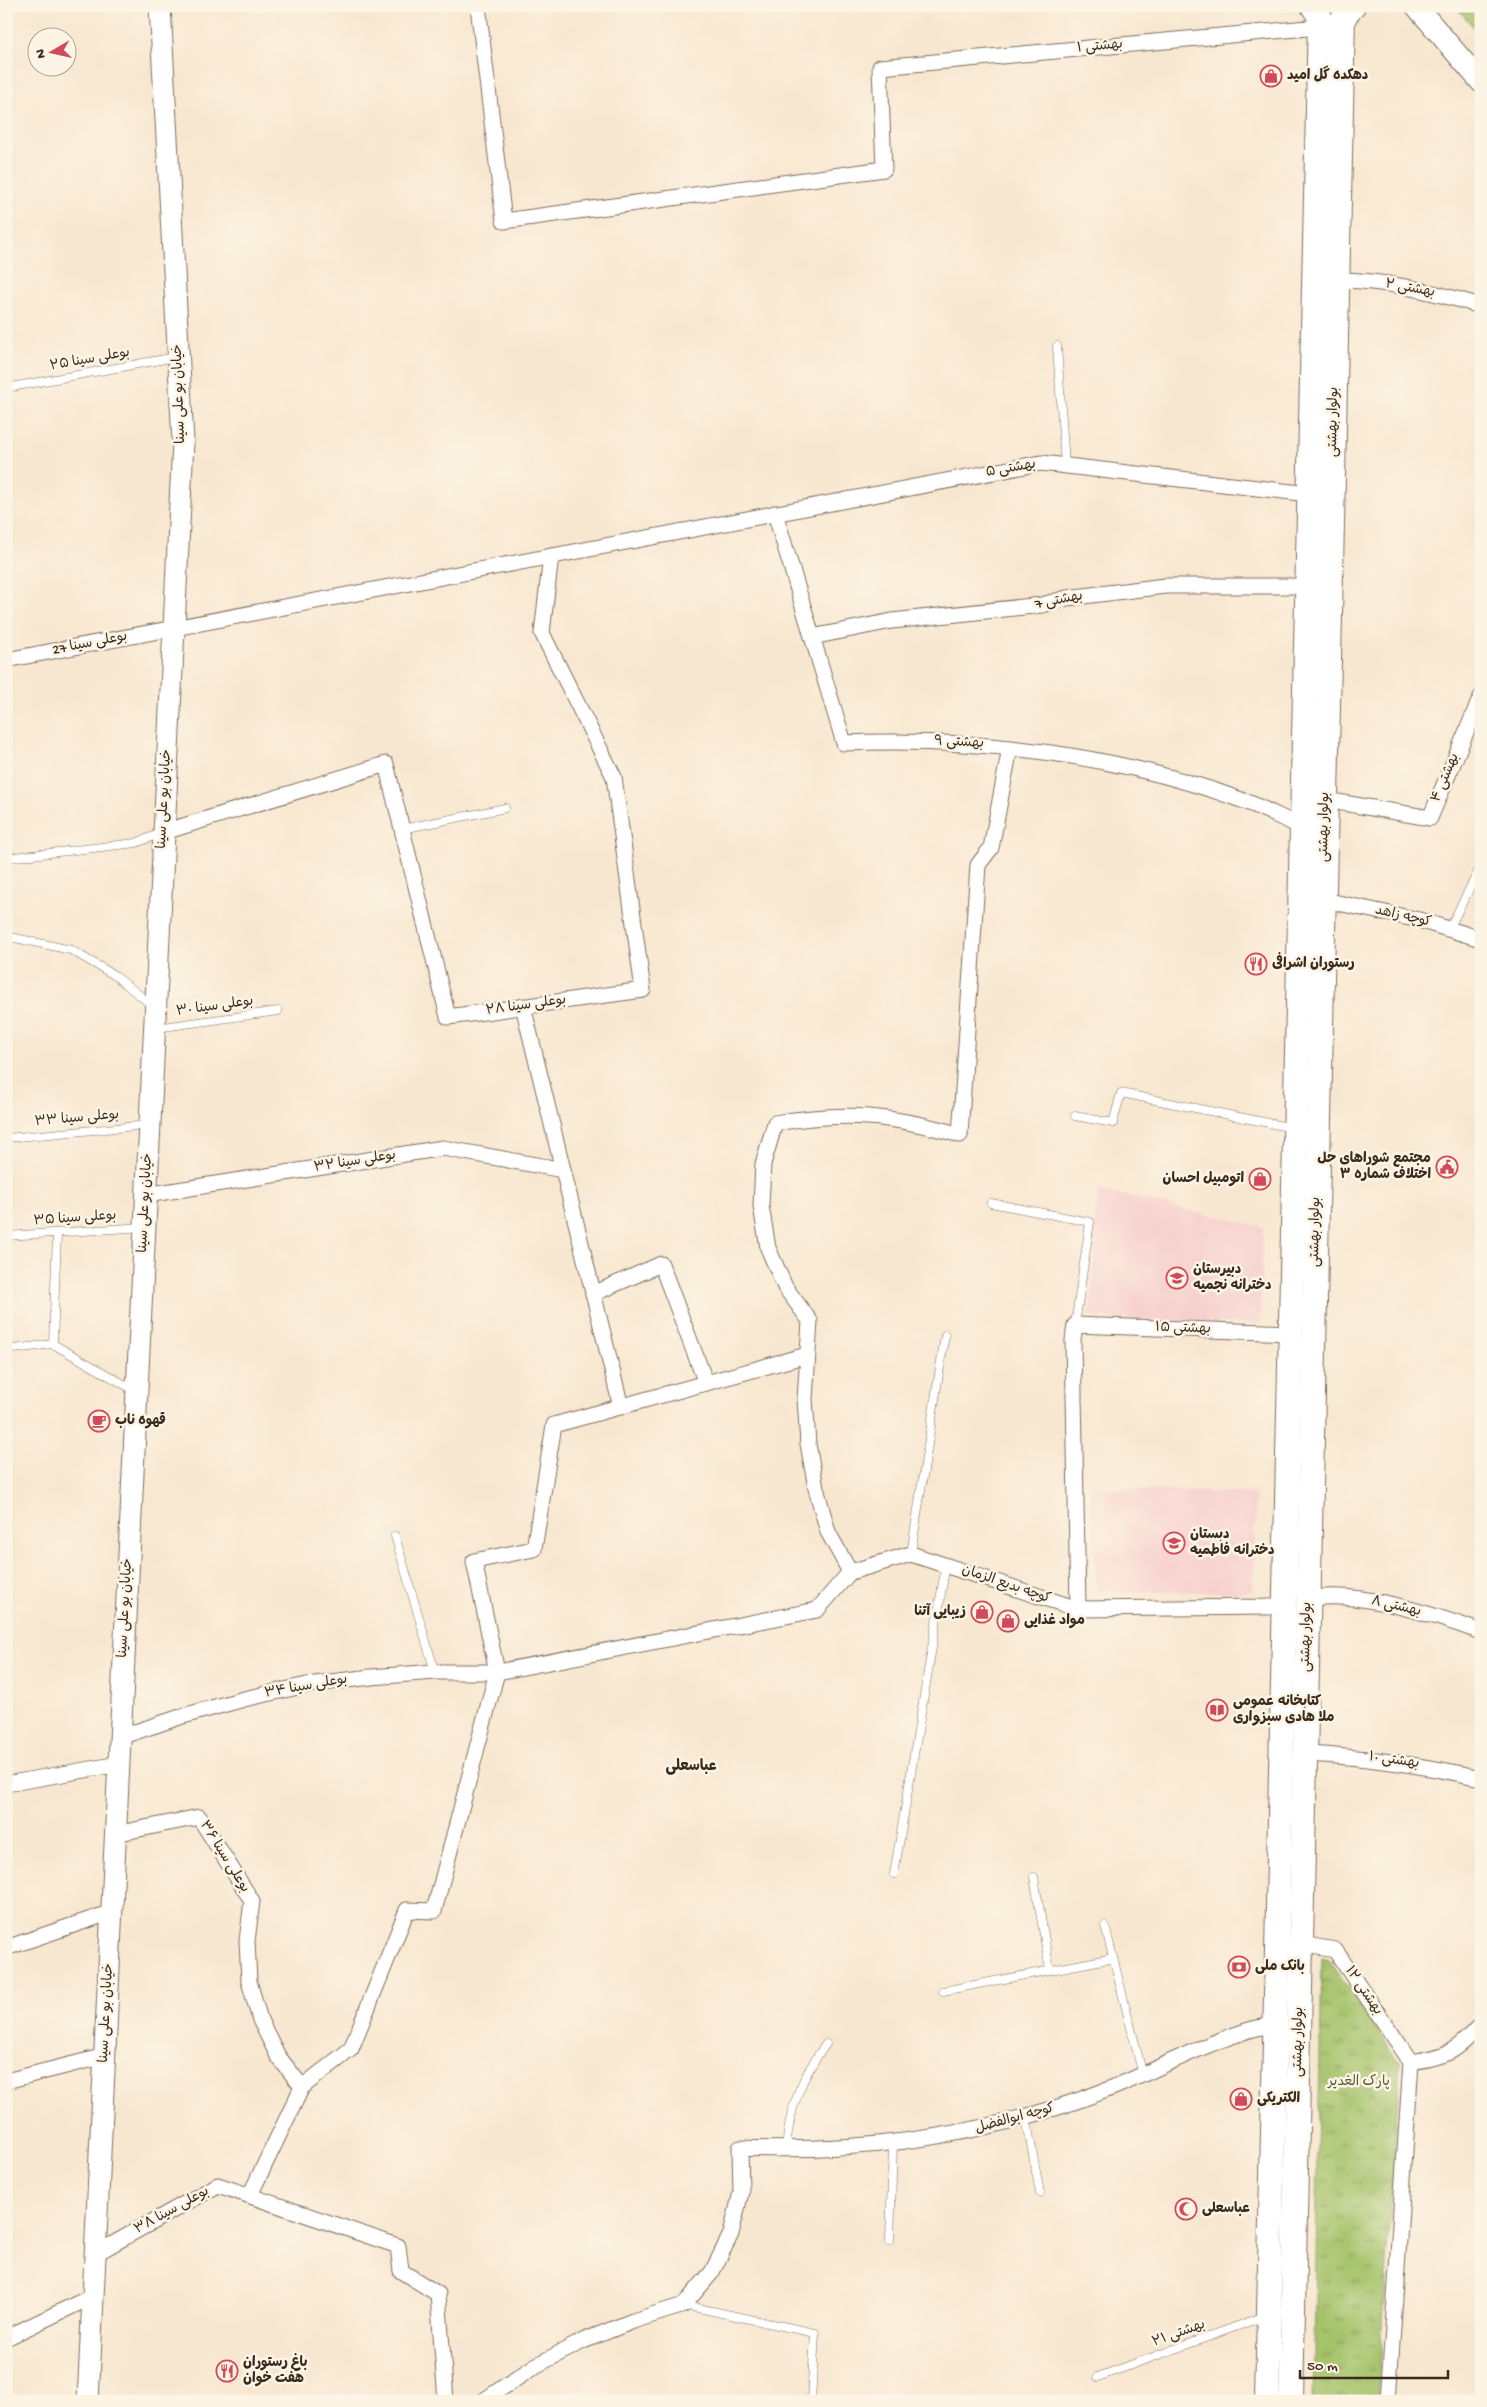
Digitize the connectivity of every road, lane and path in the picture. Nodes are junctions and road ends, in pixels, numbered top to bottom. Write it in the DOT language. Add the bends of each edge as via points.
graph roads {
  1 [pos="160,6"];
  2 [pos="478,6"];
  3 [pos="1353,6"];
  4 [pos="1416,6"];
  5 [pos="1316,17"];
  6 [pos="1481,82"];
  7 [pos="1337,280"];
  8 [pos="1481,306"];
  9 [pos="1057,346"];
  10 [pos="178,357"];
  11 [pos="6,388"];
  12 [pos="1065,466"];
  13 [pos="1309,494"];
  14 [pos="775,513"];
  15 [pos="551,556"];
  16 [pos="1307,586"];
  17 [pos="174,628"];
  18 [pos="812,636"];
  19 [pos="6,660"];
  20 [pos="1481,697"];
  21 [pos="1010,748"];
  22 [pos="1326,800"];
  23 [pos="505,808"];
  24 [pos="1302,827"];
  25 [pos="402,829"];
  26 [pos="164,832"];
  27 [pos="6,858"];
  28 [pos="1481,866"];
  29 [pos="1324,900"];
  30 [pos="1449,929"];
  31 [pos="6,936"];
  32 [pos="1481,939"];
  33 [pos="523,1006"];
  34 [pos="278,1011"];
  35 [pos="155,1018"];
  36 [pos="1075,1116"];
  37 [pos="150,1125"];
  38 [pos="1295,1129"];
  39 [pos="6,1138"];
  40 [pos="563,1170"];
  41 [pos="146,1194"];
  42 [pos="991,1203"];
  43 [pos="145,1227"];
  44 [pos="58,1233"];
  45 [pos="6,1236"];
  46 [pos="593,1294"];
  47 [pos="1075,1325"];
  48 [pos="1291,1333"];
  49 [pos="946,1336"];
  50 [pos="53,1344"];
  51 [pos="6,1350"];
  52 [pos="807,1354"];
  53 [pos="706,1383"];
  54 [pos="137,1392"];
  55 [pos="621,1407"];
  56 [pos="395,1536"];
  57 [pos="911,1554"];
  58 [pos="946,1564"];
  59 [pos="850,1572"];
  60 [pos="1308,1599"];
  61 [pos="1285,1604"];
  62 [pos="1078,1610"];
  63 [pos="1481,1632"];
  64 [pos="434,1672"];
  65 [pos="497,1672"];
  66 [pos="120,1737"];
  67 [pos="1305,1754"];
  68 [pos="119,1764"];
  69 [pos="1481,1778"];
  70 [pos="6,1784"];
  71 [pos="116,1834"];
  72 [pos="894,1874"];
  73 [pos="1034,1877"];
  74 [pos="112,1912"];
  75 [pos="1105,1926"];
  76 [pos="1301,1944"];
  77 [pos="6,1948"];
  78 [pos="1113,1958"];
  79 [pos="1050,1970"];
  80 [pos="943,1991"];
  81 [pos="1481,2024"];
  82 [pos="1276,2026"];
  83 [pos="826,2044"];
  84 [pos="105,2056"];
  85 [pos="1410,2062"];
  86 [pos="1143,2075"];
  87 [pos="6,2081"];
  88 [pos="302,2087"];
  89 [pos="1026,2117"];
  90 [pos="893,2144"];
  91 [pos="786,2150"];
  92 [pos="1040,2193"];
  93 [pos="250,2196"];
  94 [pos="890,2241"];
  95 [pos="96,2254"];
  96 [pos="93,2296"];
  97 [pos="684,2305"];
  98 [pos="1269,2314"];
  99 [pos="6,2338"];
  100 [pos="1098,2377"];
  101 [pos="88,2401"];
  102 [pos="446,2401"];
  103 [pos="483,2401"];
  104 [pos="811,2401"];
  105 [pos="1267,2401"];
  106 [pos="1291,2401"];
  107 [pos="1388,2401"];
  1 -- 10 [label="main road, خیابان بو علی سینا"];
  2 -- 5 [label="street, بهشتی ۱" via="504,221 884,169 880,67"];
  3 -- 7 [label="main road, بولوار بهشتی" via="1343,18"];
  4 -- 6 [label="main road"];
  5 -- 13 [label="main road, بولوار بهشتی"];
  7 -- 8 [label="street, بهشتی ۲" via="1432,292"];
  7 -- 22 [label="main road, بولوار بهشتی"];
  9 -- 12 [label="lane"];
  10 -- 11 [label="lane, بوعلی سینا ۲۵"];
  10 -- 17 [label="main road, خیابان بو علی سینا" via="183,442"];
  12 -- 13 [label="street, بهشتی ۵"];
  12 -- 14 [label="street, بهشتی ۵" via="1041,463"];
  13 -- 16 [label="main road, بولوار بهشتی"];
  14 -- 15 [label="street, بهشتی ۵"];
  14 -- 18 [label="street, بهشتی ۹"];
  15 -- 17 [label="street, بوعلی سینا 27"];
  15 -- 33 [label="street, بوعلی سینا ۲۸" via="542,633 614,777 643,990"];
  16 -- 18 [label="street, بهشتی 7" via="1165,586 1067,598 1042,605 892,621"];
  16 -- 24 [label="main road, بولوار بهشتی"];
  17 -- 19 [label="street, بوعلی سینا 27"];
  17 -- 26 [label="main road, خیابان بو علی سینا"];
  18 -- 21 [label="street, بهشتی ۹" via="844,743 900,741"];
  20 -- 22 [label="street, بهشتی ۴" via="1430,818"];
  21 -- 24 [label="street, بهشتی ۹" via="1077,757 1163,776 1248,802"];
  21 -- 52 [label="street" via="991,848 978,865 960,1135 924,1124 858,1116 812,1117 774,1123 763,1164 761,1206 768,1248 785,1287 810,1321"];
  22 -- 29 [label="main road, بولوار بهشتی"];
  23 -- 25 [label="lane"];
  24 -- 38 [label="main road, بولوار بهشتی"];
  25 -- 26 [label="street, بوعلی سینا ۲۸" via="386,764"];
  25 -- 33 [label="street, بوعلی سینا ۲۸" via="448,1017"];
  26 -- 27 [label="lane" via="136,843"];
  26 -- 35 [label="main road, خیابان بو علی سینا"];
  28 -- 30 [label="lane"];
  29 -- 30 [label="street, کوچه زاهد"];
  29 -- 60 [label="main road, بولوار بهشتی"];
  30 -- 32 [label="street, کوچه زاهد"];
  31 -- 35 [label="lane" via="71,950 114,975"];
  33 -- 40 [label="street"];
  34 -- 35 [label="lane, بوعلی سینا ۳۰"];
  35 -- 37 [label="main road, خیابان بو علی سینا"];
  36 -- 38 [label="lane" via="1113,1123 1121,1093"];
  37 -- 39 [label="lane, بوعلی سینا ۳۳"];
  37 -- 41 [label="main road, خیابان بو علی سینا"];
  38 -- 48 [label="main road, بولوار بهشتی"];
  40 -- 41 [label="street, بوعلی سینا ۳۲" via="443,1148"];
  40 -- 46 [label="street"];
  41 -- 43 [label="main road, خیابان بو علی سینا"];
  42 -- 47 [label="lane" via="1090,1222"];
  43 -- 44 [label="lane, بوعلی سینا ۳۵"];
  43 -- 54 [label="main road, خیابان بو علی سینا"];
  44 -- 45 [label="lane, بوعلی سینا ۳۵"];
  44 -- 50 [label="lane"];
  46 -- 53 [label="street" via="661,1264"];
  46 -- 55 [label="street"];
  47 -- 48 [label="street, بهشتی ۱۵"];
  47 -- 62 [label="street"];
  48 -- 61 [label="main road, بولوار بهشتی"];
  49 -- 57 [label="lane"];
  50 -- 51 [label="lane"];
  50 -- 54 [label="lane"];
  52 -- 53 [label="street"];
  52 -- 59 [label="street" via="808,1444 816,1488 828,1532"];
  53 -- 55 [label="street"];
  54 -- 66 [label="main road, خیابان بو علی سینا"];
  55 -- 65 [label="street" via="554,1425 534,1549 474,1561"];
  56 -- 64 [label="lane"];
  57 -- 58 [label="street, کوچه بدیع الزمان"];
  57 -- 59 [label="street"];
  58 -- 62 [label="street, کوچه بدیع الزمان"];
  58 -- 72 [label="lane"];
  59 -- 65 [label="street, بوعلی سینا ۳۴" via="817,1610"];
  60 -- 63 [label="street, بهشتی ۸" via="1325,1596 1360,1599 1420,1612"];
  60 -- 67 [label="main road, بولوار بهشتی"];
  61 -- 62 [label="street, کوچه بدیع الزمان" via="1268,1608"];
  61 -- 82 [label="main road, بولوار بهشتی"];
  64 -- 65 [label="street, بوعلی سینا ۳۴"];
  64 -- 66 [label="street, بوعلی سینا ۳۴" via="307,1685 227,1704"];
  65 -- 88 [label="street" via="434,1911 407,1910 351,2049"];
  66 -- 68 [label="main road, خیابان بو علی سینا"];
  67 -- 69 [label="street, بهشتی ۱۰" via="1358,1756"];
  67 -- 76 [label="main road, بولوار بهشتی"];
  68 -- 70 [label="street"];
  68 -- 71 [label="main road, خیابان بو علی سینا"];
  71 -- 74 [label="main road, خیابان بو علی سینا"];
  71 -- 88 [label="street, بوعلی سینا ۳۶" via="199,1817 252,1901 247,1941 251,1989 260,2020 278,2056"];
  73 -- 79 [label="lane"];
  74 -- 77 [label="street"];
  74 -- 84 [label="main road, خیابان بو علی سینا"];
  75 -- 78 [label="lane"];
  76 -- 85 [label="street, بهشتی ۱۲" via="1336,1950"];
  76 -- 106 [label="main road, بولوار بهشتی"];
  78 -- 79 [label="lane"];
  78 -- 86 [label="lane"];
  79 -- 80 [label="lane"];
  81 -- 85 [label="street" via="1461,2047 1438,2058"];
  82 -- 86 [label="street, کوچه ابوالفضل" via="1259,2026 1193,2050"];
  82 -- 98 [label="main road, بولوار بهشتی"];
  83 -- 91 [label="lane" via="812,2062 793,2104"];
  84 -- 87 [label="street"];
  84 -- 95 [label="main road, خیابان بو علی سینا"];
  85 -- 107 [label="street"];
  86 -- 89 [label="street, کوچه ابوالفضل"];
  88 -- 93 [label="street"];
  89 -- 90 [label="street, کوچه ابوالفضل"];
  89 -- 92 [label="lane"];
  90 -- 91 [label="street, کوچه ابوالفضل"];
  90 -- 94 [label="lane"];
  91 -- 97 [label="street, کوچه ابوالفضل" via="740,2148 741,2192 731,2234 712,2272"];
  93 -- 95 [label="street, بوعلی سینا ۳۸" via="218,2185"];
  93 -- 102 [label="street, بوعلی سینا ۳۸" via="398,2246 401,2271 438,2294"];
  95 -- 96 [label="main road, خیابان بو علی سینا"];
  96 -- 99 [label="street"];
  96 -- 101 [label="main road, خیابان بو علی سینا"];
  97 -- 103 [label="street" via="583,2341 535,2366"];
  97 -- 104 [label="lane" via="815,2332"];
  98 -- 100 [label="lane, بهشتی ۲۱"];
  98 -- 105 [label="main road, بولوار بهشتی"];
}
